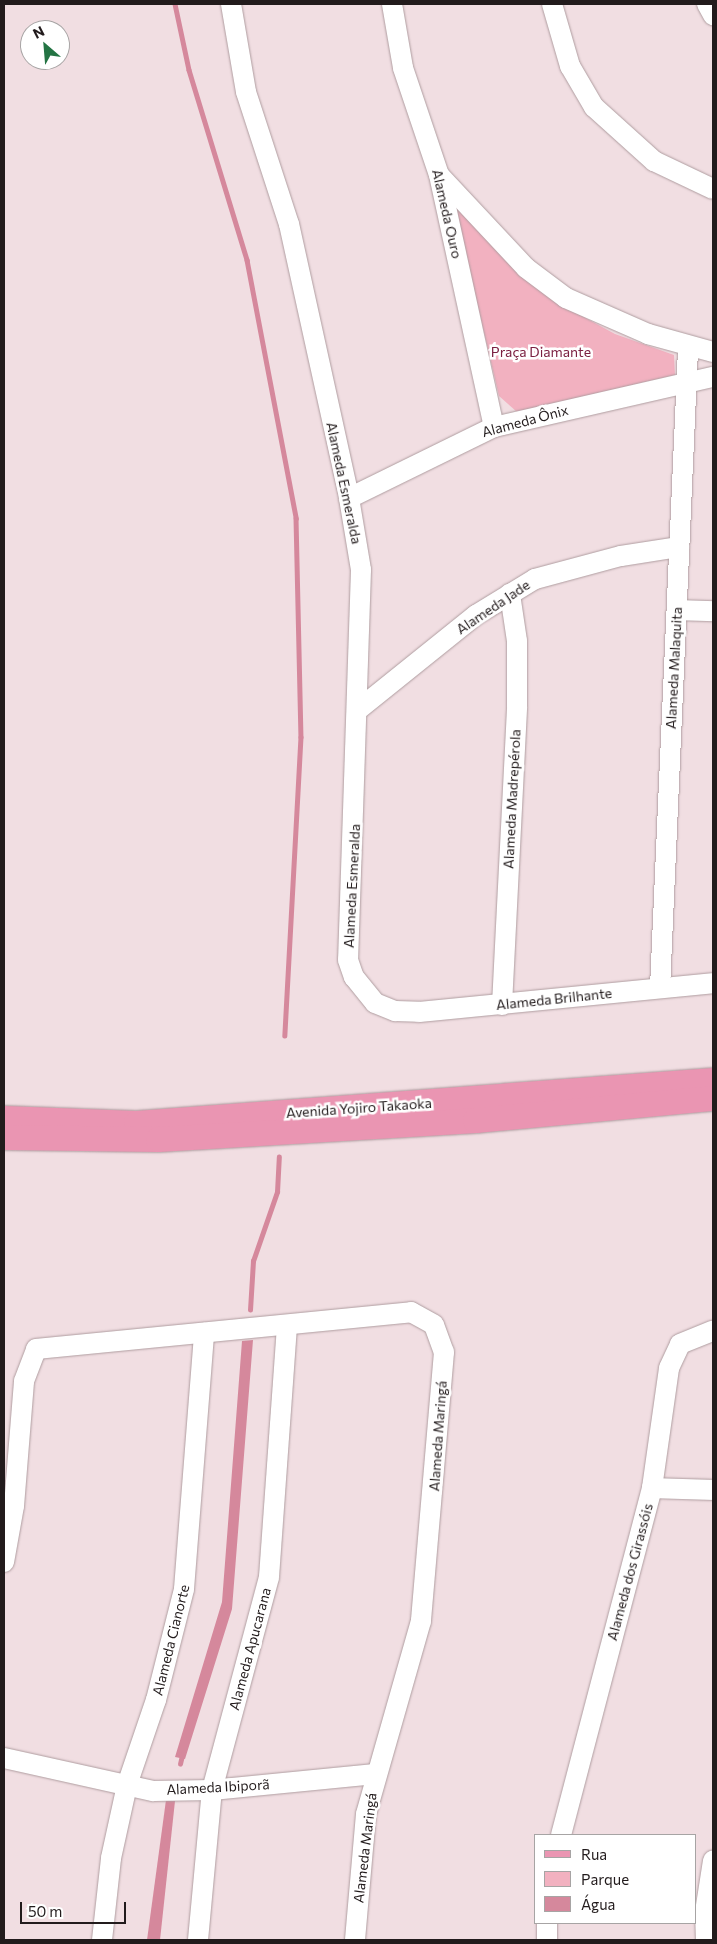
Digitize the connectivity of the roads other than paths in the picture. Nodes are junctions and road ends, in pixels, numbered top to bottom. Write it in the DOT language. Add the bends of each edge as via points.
graph roads {
  1 [pos="231,4"];
  2 [pos="392,4"];
  3 [pos="552,4"];
  4 [pos="707,4"];
  5 [pos="713,16"];
  6 [pos="439,175"];
  7 [pos="713,189"];
  8 [pos="688,348"];
  9 [pos="713,352"];
  10 [pos="713,376"];
  11 [pos="687,383"];
  12 [pos="494,427"];
  13 [pos="349,498"];
  14 [pos="680,547"];
  15 [pos="510,594"];
  16 [pos="677,610"];
  17 [pos="713,611"];
  18 [pos="359,709"];
  19 [pos="713,983"];
  20 [pos="660,988"];
  21 [pos="502,1005"];
  22 [pos="395,1011"];
  23 [pos="713,1080"];
  24 [pos="713,1098"];
  25 [pos="4,1118"];
  26 [pos="4,1137"];
  27 [pos="287,1326"];
  28 [pos="713,1331"];
  29 [pos="204,1333"];
  30 [pos="652,1488"];
  31 [pos="713,1490"];
  32 [pos="9,1506"];
  33 [pos="4,1562"];
  34 [pos="4,1758"];
  35 [pos="375,1774"];
  36 [pos="127,1785"];
  37 [pos="212,1790"];
  38 [pos="561,1834"];
  39 [pos="713,1861"];
  40 [pos="547,1924"];
  41 [pos="102,1940"];
  42 [pos="198,1940"];
  43 [pos="355,1940"];
  44 [pos="548,1940"];
  45 [pos="706,1940"];
  1 -- 13 [label="street, Alameda Esmeralda" via="246,92 288,224"];
  2 -- 6 [label="street, Alameda Ouro" via="403,68"];
  3 -- 7 [label="street" via="570,66 594,106 654,161"];
  4 -- 5 [label="street"];
  6 -- 8 [label="street" via="526,268 566,298 604,318"];
  6 -- 12 [label="street, Alameda Ouro"];
  8 -- 9 [label="street"];
  8 -- 11 [label="street, Alameda Malaquita"];
  10 -- 11 [label="street, Alameda Ônix"];
  11 -- 12 [label="street, Alameda Ônix"];
  11 -- 14 [label="street, Alameda Malaquita"];
  12 -- 13 [label="street, Alameda Ônix"];
  13 -- 18 [label="street, Alameda Esmeralda" via="361,570"];
  14 -- 15 [label="street, Alameda Jade" via="563,569"];
  14 -- 16 [label="street, Alameda Malaquita"];
  15 -- 18 [label="street, Alameda Jade"];
  15 -- 21 [label="street, Alameda Madrepérola" via="517,641 517,706"];
  16 -- 17 [label="street"];
  16 -- 20 [label="street, Alameda Malaquita"];
  18 -- 22 [label="street, Alameda Esmeralda" via="348,960 362,992"];
  19 -- 20 [label="street, Alameda Brilhante"];
  20 -- 21 [label="street, Alameda Brilhante"];
  21 -- 22 [label="street, Alameda Brilhante"];
  23 -- 25 [label="main road, Avenida Yojiro Takaoka" via="136,1123"];
  24 -- 26 [label="main road, Avenida Yojiro Takaoka" via="475,1120 158,1139"];
  27 -- 29 [label="street, Alameda Maringá"];
  27 -- 35 [label="street, Alameda Maringá" via="411,1312 427,1318 444,1341 421,1621"];
  27 -- 37 [label="street, Alameda Apucarana" via="269,1577"];
  28 -- 30 [label="street, Alameda dos Girassóis" via="691,1336 674,1353"];
  29 -- 32 [label="street, Alameda Maringá" via="41,1347 30,1356"];
  29 -- 36 [label="street, Alameda Cianorte" via="184,1589 156,1700"];
  30 -- 31 [label="street"];
  30 -- 38 [label="street, Alameda dos Girassóis"];
  32 -- 33 [label="street"];
  34 -- 36 [label="street, Alameda Ibiporã"];
  35 -- 37 [label="street, Alameda Ibiporã"];
  35 -- 43 [label="street, Alameda Maringá" via="362,1842"];
  36 -- 37 [label="street, Alameda Ibiporã" via="153,1791"];
  36 -- 41 [label="street, Alameda Cianorte" via="111,1858"];
  37 -- 42 [label="street, Alameda Apucarana"];
  39 -- 45 [label="street" via="705,1912"];
  40 -- 44 [label="street"];
}
